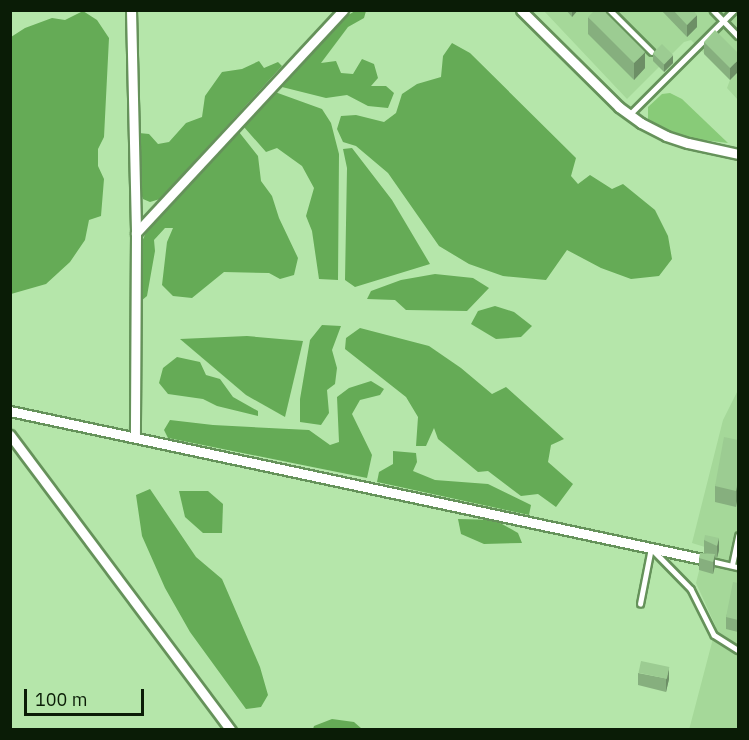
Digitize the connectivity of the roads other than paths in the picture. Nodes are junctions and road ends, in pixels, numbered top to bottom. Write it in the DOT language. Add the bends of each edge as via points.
graph roads {
  1 [pos="131,10"];
  2 [pos="343,10"];
  3 [pos="521,10"];
  4 [pos="610,10"];
  5 [pos="713,10"];
  6 [pos="734,10"];
  7 [pos="723,21"];
  8 [pos="738,36"];
  9 [pos="652,52"];
  10 [pos="630,114"];
  11 [pos="738,154"];
  12 [pos="136,233"];
  13 [pos="10,411"];
  14 [pos="10,435"];
  15 [pos="135,437"];
  16 [pos="738,536"];
  17 [pos="651,548"];
  18 [pos="702,559"];
  19 [pos="732,566"];
  20 [pos="738,567"];
  21 [pos="640,604"];
  22 [pos="738,650"];
  23 [pos="231,729"];
  1 -- 12 [label="street"];
  2 -- 12 [label="street"];
  3 -- 10 [label="street"];
  4 -- 9 [label="lane"];
  5 -- 7 [label="lane"];
  6 -- 7 [label="lane"];
  7 -- 8 [label="lane"];
  7 -- 10 [label="lane"];
  10 -- 11 [label="street" via="666,136"];
  12 -- 15 [label="street"];
  13 -- 15 [label="street"];
  14 -- 23 [label="street"];
  15 -- 17 [label="street"];
  16 -- 19 [label="lane"];
  17 -- 18 [label="street"];
  17 -- 21 [label="lane"];
  17 -- 22 [label="lane" via="692,589 714,636"];
  18 -- 19 [label="lane"];
  19 -- 20 [label="lane"];
}
